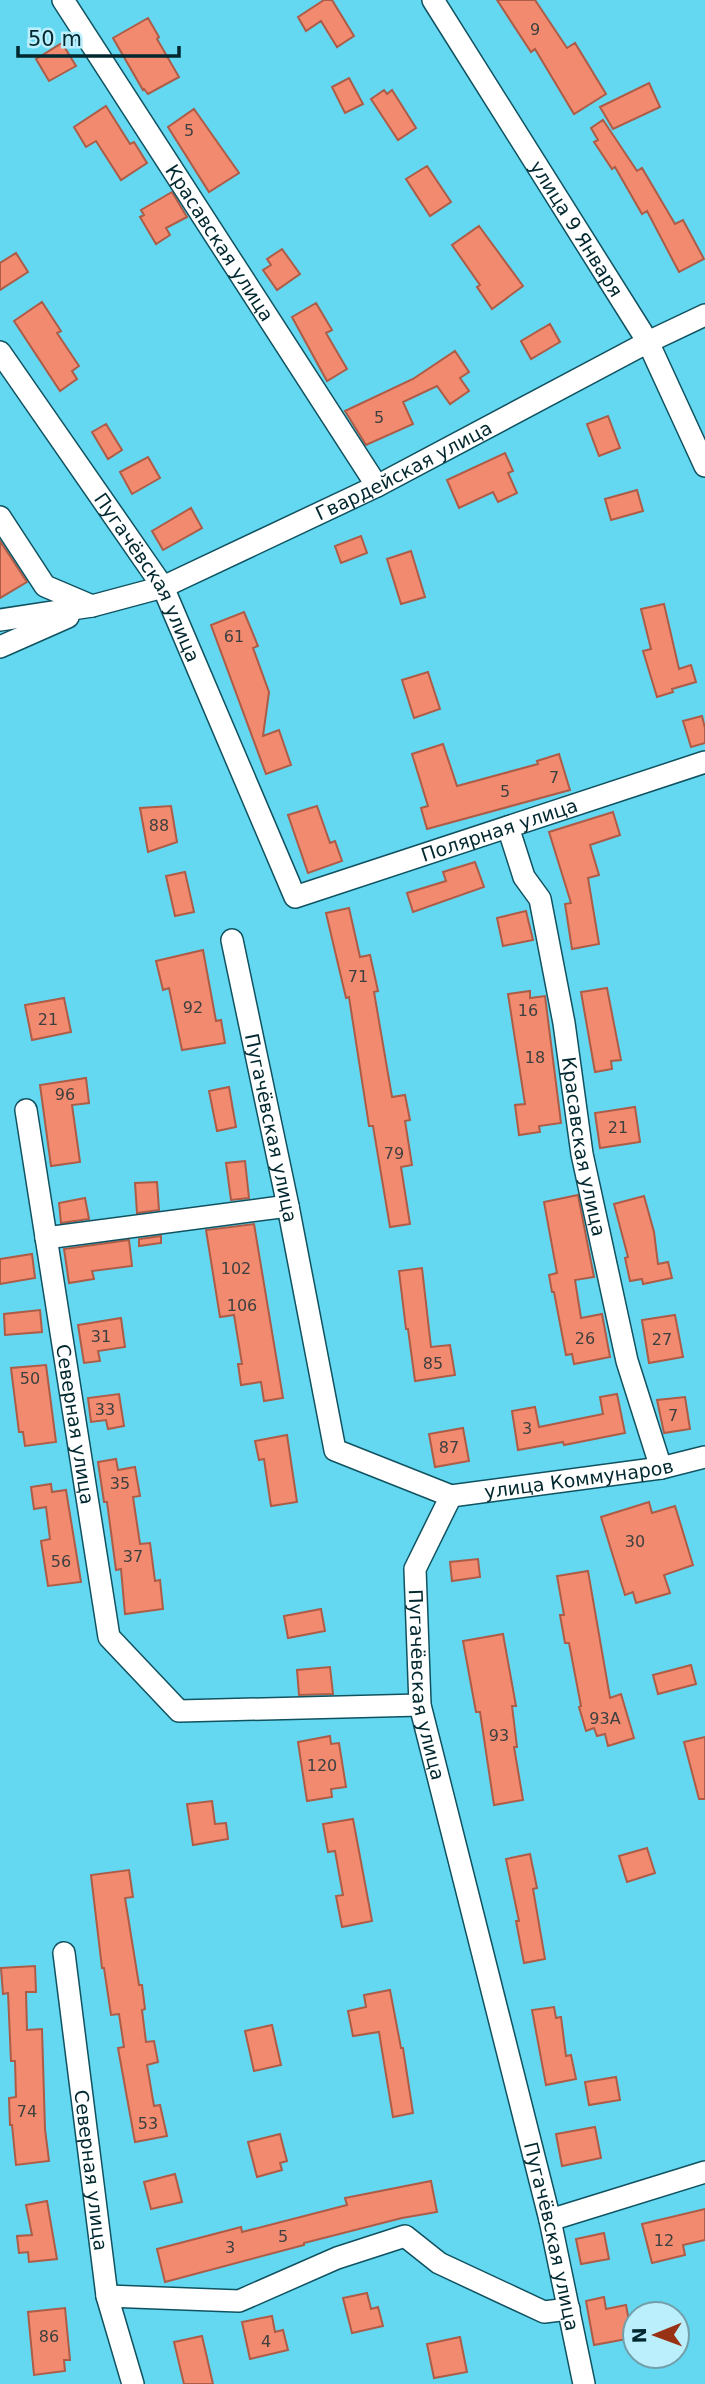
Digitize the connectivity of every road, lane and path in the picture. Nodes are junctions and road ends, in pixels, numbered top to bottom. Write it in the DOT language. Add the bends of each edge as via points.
graph roads {
  1 [pos="63,0"];
  2 [pos="433,0"];
  3 [pos="705,315"];
  4 [pos="648,342"];
  5 [pos="0,352"];
  6 [pos="705,466"];
  7 [pos="377,486"];
  8 [pos="0,517"];
  9 [pos="163,587"];
  10 [pos="92,606"];
  11 [pos="0,620"];
  12 [pos="0,647"];
  13 [pos="705,762"];
  14 [pos="508,827"];
  15 [pos="295,897"];
  16 [pos="233,940"];
  17 [pos="26,1111"];
  18 [pos="288,1206"];
  19 [pos="46,1238"];
  20 [pos="705,1457"];
  21 [pos="661,1468"];
  22 [pos="451,1496"];
  23 [pos="420,1705"];
  24 [pos="64,1953"];
  25 [pos="705,2172"];
  26 [pos="550,2220"];
  27 [pos="107,2296"];
  28 [pos="569,2309"];
  29 [pos="133,2384"];
  30 [pos="584,2384"];
  1 -- 7 [label="street, Красавская улица"];
  2 -- 4 [label="street, улица 9 Января"];
  3 -- 4 [label="street, Гвардейская улица"];
  4 -- 6 [label="street, улица 9 Января"];
  4 -- 7 [label="street, Гвардейская улица"];
  5 -- 9 [label="street, Пугачёвская улица"];
  7 -- 9 [label="street, Гвардейская улица"];
  8 -- 10 [label="street" via="45,586"];
  9 -- 10 [label="street, Гвардейская улица"];
  9 -- 15 [label="street, Пугачёвская улица"];
  10 -- 11 [label="street"];
  10 -- 12 [label="street"];
  13 -- 14 [label="street, Полярная улица"];
  14 -- 15 [label="street, Полярная улица"];
  14 -- 21 [label="street, Красавская улица" via="524,877 540,899 564,1023 582,1154 626,1361"];
  16 -- 18 [label="street, Пугачёвская улица"];
  17 -- 19 [label="street, Северная улица"];
  18 -- 19 [label="street"];
  18 -- 22 [label="street, Пугачёвская улица" via="335,1450"];
  19 -- 23 [label="street, Северная улица" via="109,1637 179,1711"];
  20 -- 21 [label="street, улица Коммунаров"];
  21 -- 22 [label="street, улица Коммунаров"];
  22 -- 23 [label="street, Пугачёвская улица" via="415,1569"];
  23 -- 26 [label="street, Пугачёвская улица"];
  24 -- 27 [label="street, Северная улица"];
  25 -- 26 [label="street"];
  26 -- 28 [label="street, Пугачёвская улица"];
  27 -- 28 [label="street" via="239,2301 337,2258 405,2236 439,2263 544,2312"];
  27 -- 29 [label="street, Северная улица"];
  28 -- 30 [label="street, Пугачёвская улица"];
}
